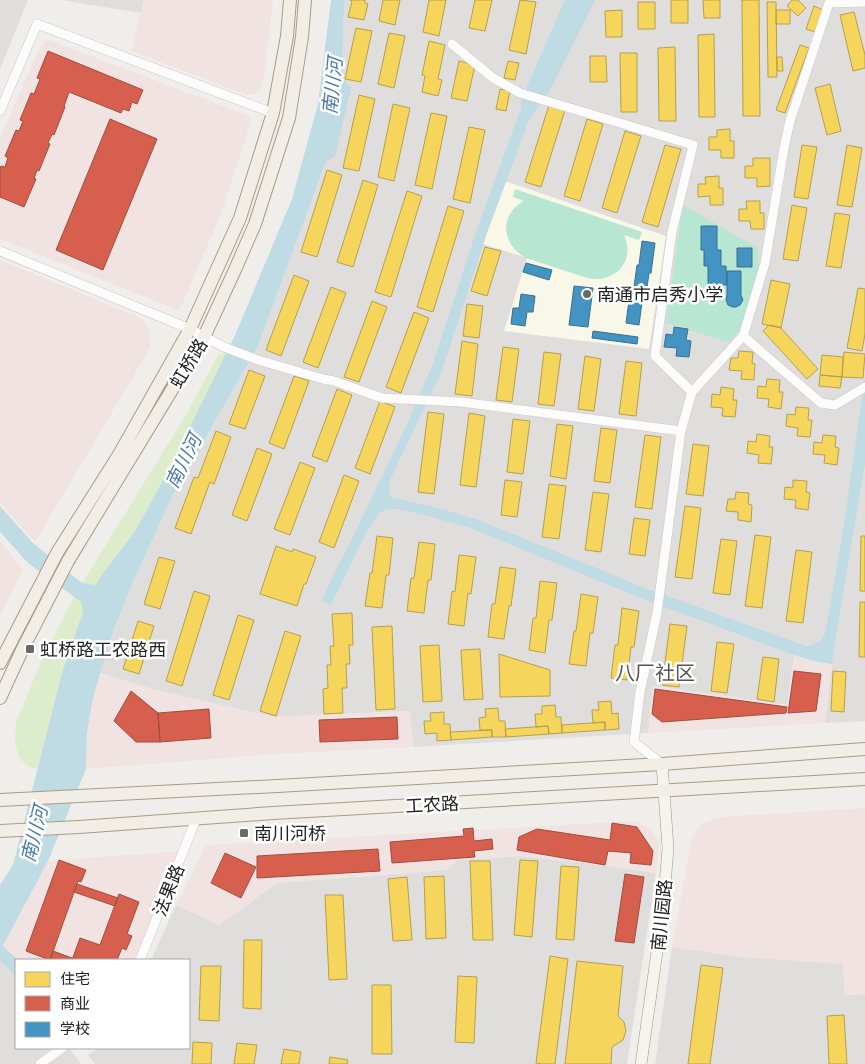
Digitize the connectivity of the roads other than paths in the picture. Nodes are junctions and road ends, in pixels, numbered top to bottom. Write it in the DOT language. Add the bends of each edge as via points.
graph roads {
  1 [pos="290,0"];
  2 [pos="305,0"];
  3 [pos="865,2"];
  4 [pos="452,44"];
  5 [pos="0,111"];
  6 [pos="273,113"];
  7 [pos="0,250"];
  8 [pos="190,329"];
  9 [pos="743,336"];
  10 [pos="204,337"];
  11 [pos="865,387"];
  12 [pos="692,392"];
  13 [pos="681,431"];
  14 [pos="0,663"];
  15 [pos="0,698"];
  16 [pos="865,749"];
  17 [pos="662,764"];
  18 [pos="865,779"];
  19 [pos="664,790"];
  20 [pos="0,800"];
  21 [pos="196,819"];
  22 [pos="5,831"];
  23 [pos="140,959"];
  24 [pos="61,1049"];
  25 [pos="40,1064"];
  26 [pos="641,1064"];
  1 -- 6 [label="main road, 虹桥路"];
  2 -- 10 [label="main road, 虹桥路" via="289,118 255,224"];
  3 -- 9 [label="street" via="830,3 790,121 766,263"];
  4 -- 12 [label="street" via="493,78 520,93 693,145 672,232 655,356"];
  5 -- 6 [label="street" via="37,24"];
  6 -- 8 [label="main road, 虹桥路" via="240,218"];
  7 -- 8 [label="street"];
  8 -- 10 [label="street"];
  8 -- 14 [label="main road, 虹桥路" via="120,453 57,553"];
  9 -- 11 [label="street" via="821,403 835,405"];
  9 -- 12 [label="street"];
  10 -- 13 [label="street" via="258,360 382,398 461,402"];
  10 -- 15 [label="main road, 虹桥路" via="68,562"];
  12 -- 13 [label="street"];
  13 -- 17 [label="street" via="658,610 640,692 634,742"];
  16 -- 17 [label="main road, 工农路"];
  17 -- 19 [label="street, 南川园路"];
  17 -- 20 [label="main road, 工农路"];
  18 -- 19 [label="main road, 工农路"];
  19 -- 21 [label="main road, 工农路"];
  19 -- 26 [label="street, 南川园路" via="668,848 665,887"];
  21 -- 22 [label="main road, 工农路"];
  21 -- 23 [label="street, 法果路"];
  24 -- 25 [label="street"];
}
